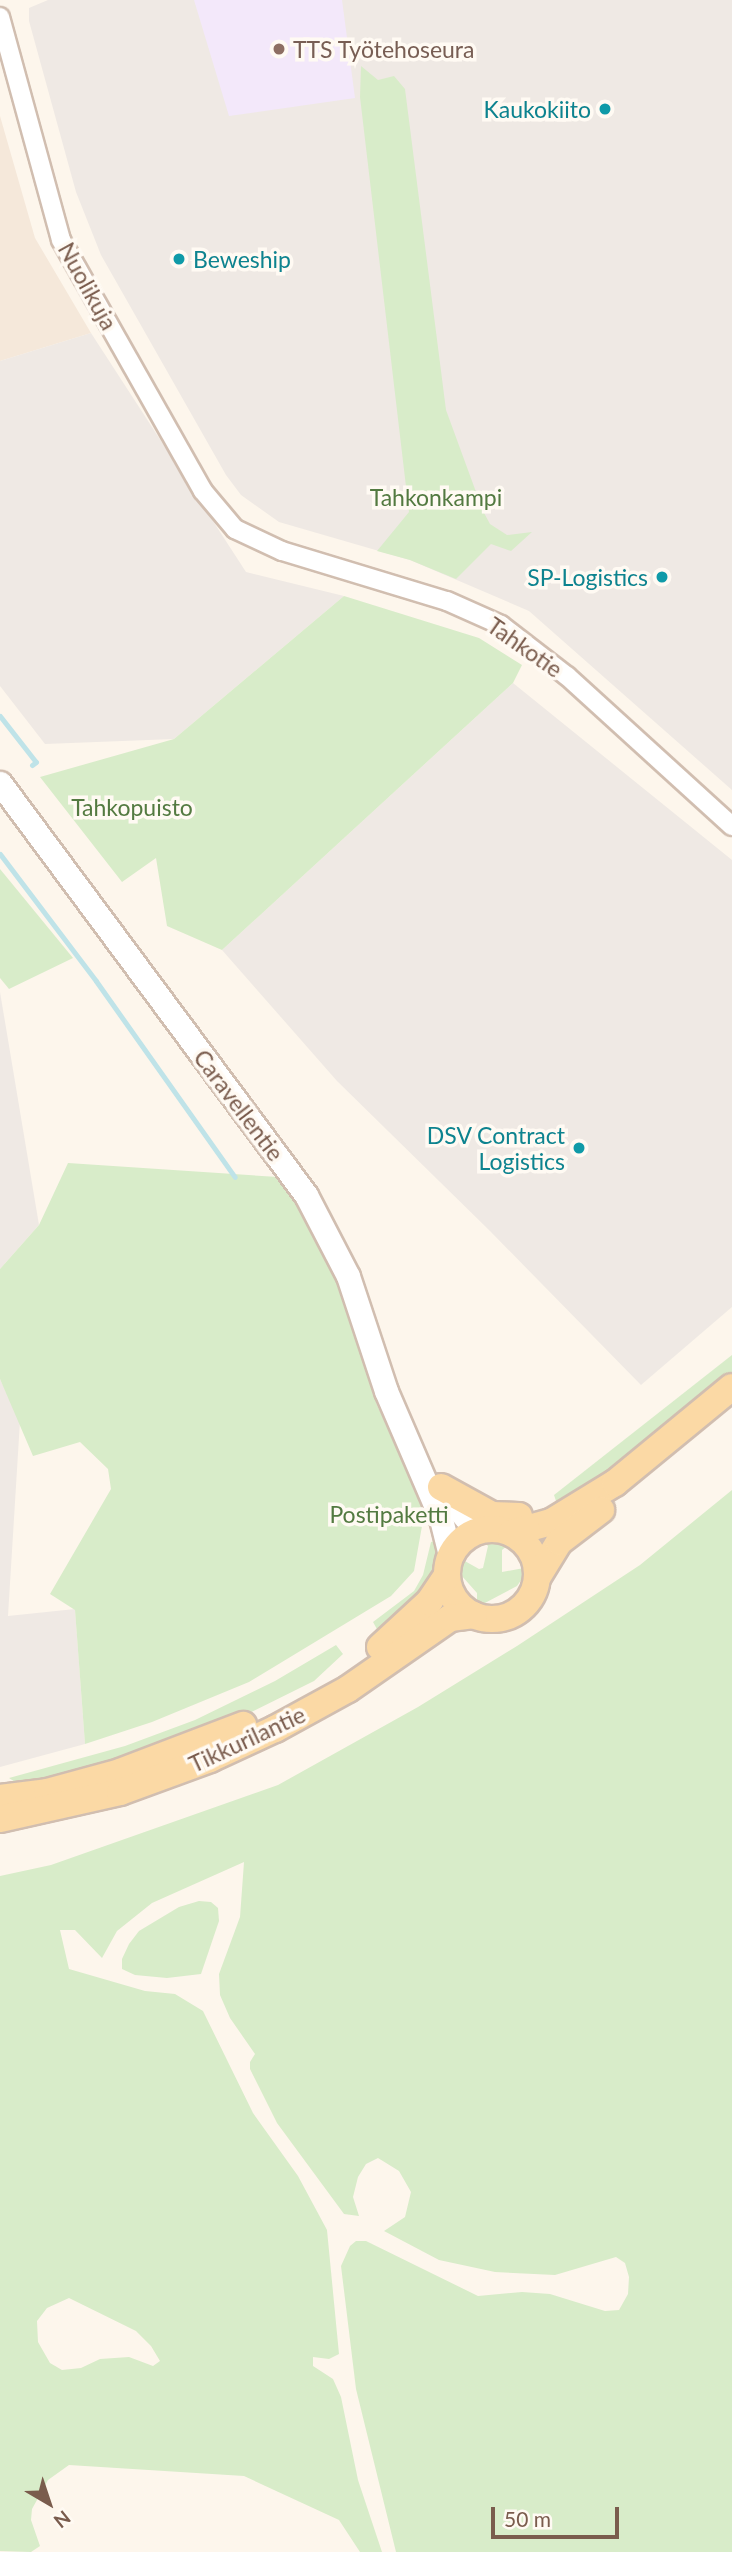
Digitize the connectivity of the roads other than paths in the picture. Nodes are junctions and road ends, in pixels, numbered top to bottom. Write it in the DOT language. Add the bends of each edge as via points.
graph roads {
  1 [pos="0,0"];
  2 [pos="0,5"];
  3 [pos="0,17"];
  4 [pos="235,529"];
  5 [pos="0,783"];
  6 [pos="7,799"];
  7 [pos="732,826"];
  8 [pos="732,1387"];
  9 [pos="732,1408"];
  10 [pos="402,1435"];
  11 [pos="440,1488"];
  12 [pos="569,1513"];
  13 [pos="500,1531"];
  14 [pos="449,1565"];
  15 [pos="537,1578"];
  16 [pos="474,1615"];
  17 [pos="0,1798"];
  18 [pos="0,1819"];
  1 -- 2 [label="street"];
  3 -- 4 [label="street, Nuolikuja" via="61,240 203,491"];
  4 -- 7 [label="street, Tahkotie" via="282,551 447,601 501,625 566,676"];
  5 -- 6 [label="main road, Caravellentie"];
  6 -- 10 [label="main road, Caravellentie" via="306,1195 348,1276"];
  8 -- 12 [label="main road" via="615,1483"];
  9 -- 15 [label="main road" via="559,1542"];
  10 -- 11 [label="main road, Caravellentie"];
  10 -- 14 [label="main road, Caravellentie" via="441,1519"];
  11 -- 12 [label="main road" via="492,1515"];
  11 -- 13 [label="main road, Caravellentie" via="467,1518"];
  12 -- 13 [label="main road" via="546,1524"];
  13 -- 14 [label="main road" via="463,1540"];
  13 -- 15 [label="main road" via="532,1552"];
  14 -- 16 [label="main road" via="456,1600"];
  14 -- 17 [label="main road, Tikkurilantie" via="429,1602 394,1638 268,1714 120,1772 47,1792"];
  15 -- 16 [label="main road" via="529,1599 518,1611 502,1617"];
  16 -- 18 [label="main road, Tikkurilantie" via="450,1618 348,1689 210,1759 120,1792"];
}
